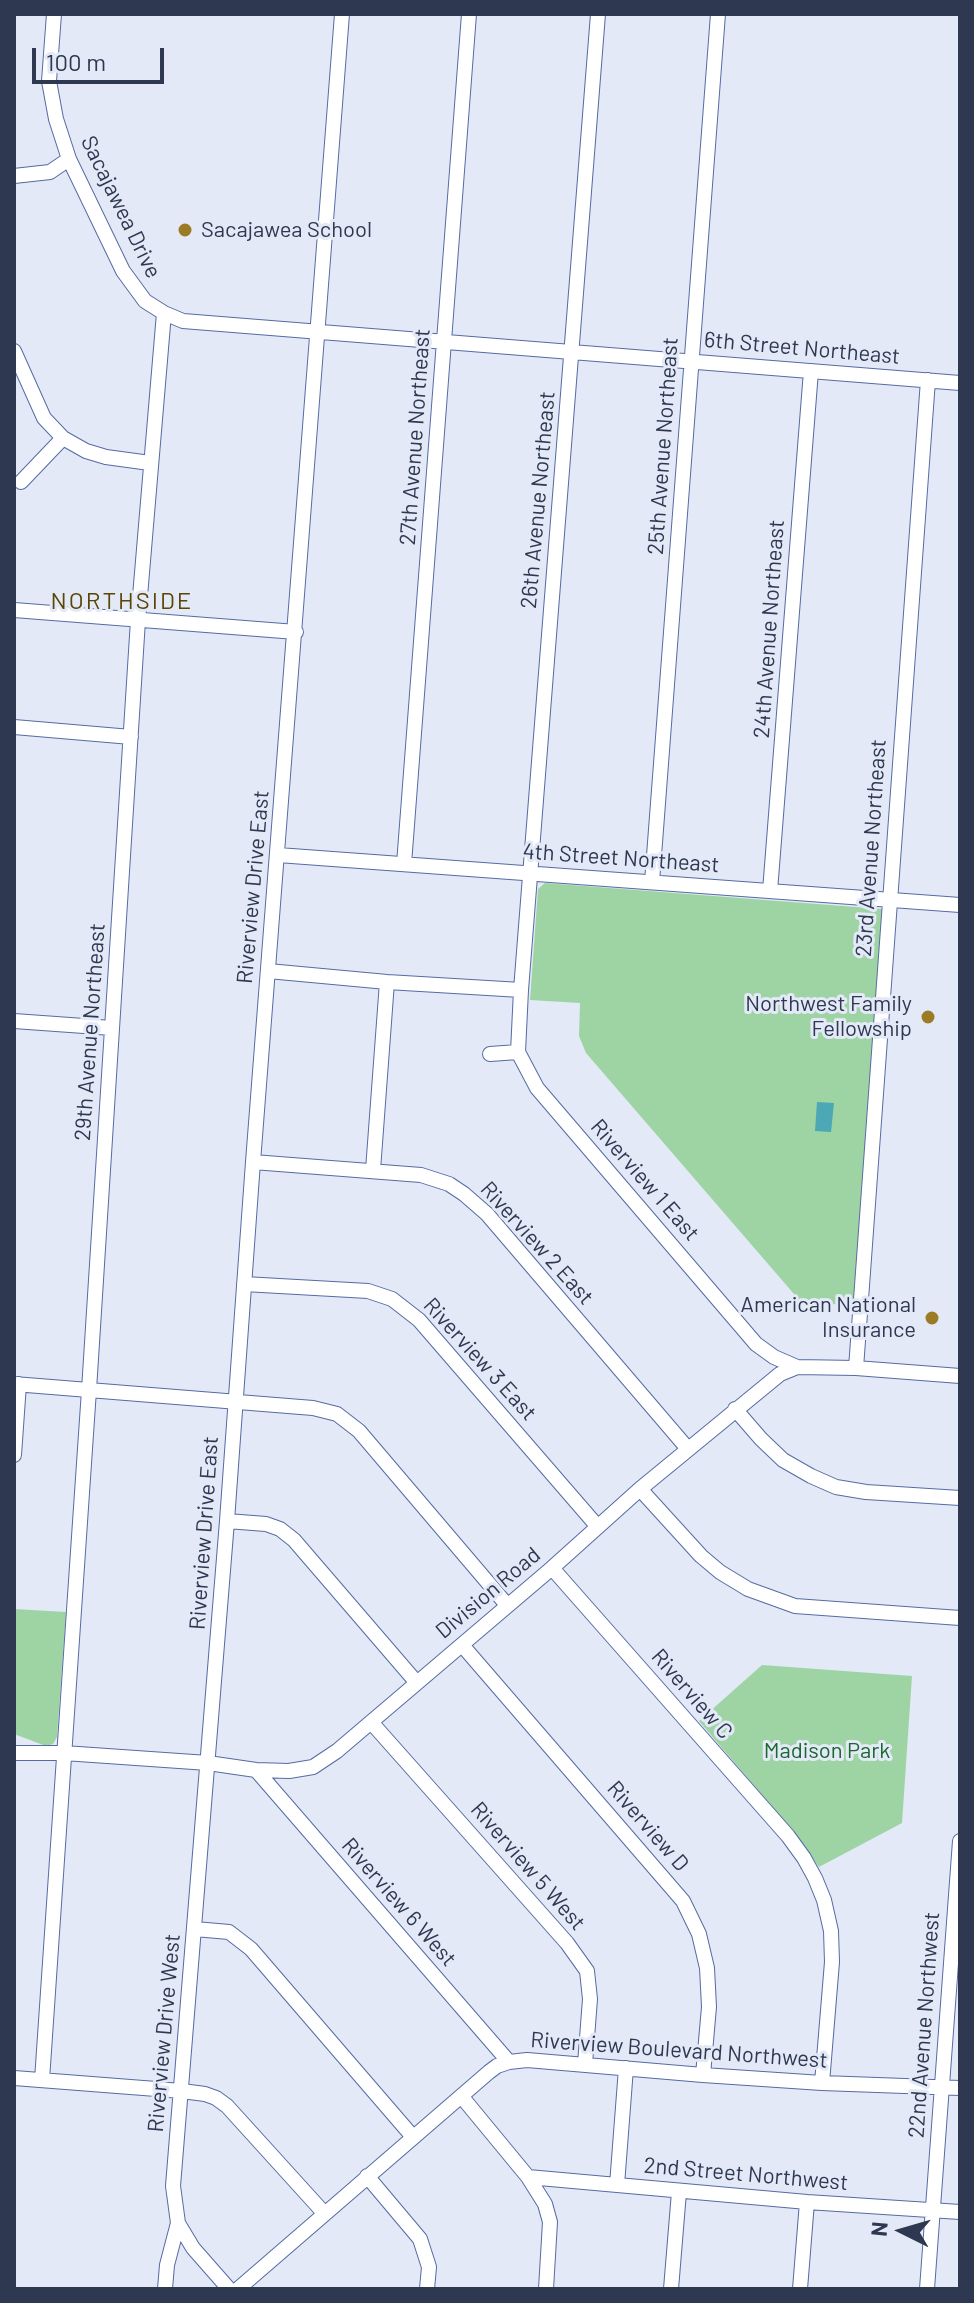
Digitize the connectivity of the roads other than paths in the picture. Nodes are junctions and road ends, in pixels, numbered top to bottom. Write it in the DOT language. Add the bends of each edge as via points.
graph roads {
  1 [pos="54,14"];
  2 [pos="342,14"];
  3 [pos="469,14"];
  4 [pos="598,14"];
  5 [pos="718,14"];
  6 [pos="69,159"];
  7 [pos="14,176"];
  8 [pos="164,313"];
  9 [pos="317,331"];
  10 [pos="445,342"];
  11 [pos="14,351"];
  12 [pos="572,352"];
  13 [pos="692,361"];
  14 [pos="811,371"];
  15 [pos="928,380"];
  16 [pos="960,383"];
  17 [pos="63,438"];
  18 [pos="150,463"];
  19 [pos="21,482"];
  20 [pos="14,610"];
  21 [pos="138,620"];
  22 [pos="296,632"];
  23 [pos="14,727"];
  24 [pos="131,737"];
  25 [pos="278,855"];
  26 [pos="404,864"];
  27 [pos="531,874"];
  28 [pos="652,882"];
  29 [pos="770,891"];
  30 [pos="889,900"];
  31 [pos="960,905"];
  32 [pos="268,971"];
  33 [pos="387,982"];
  34 [pos="521,990"];
  35 [pos="14,1021"];
  36 [pos="112,1028"];
  37 [pos="518,1052"];
  38 [pos="490,1054"];
  39 [pos="253,1162"];
  40 [pos="373,1170"];
  41 [pos="244,1284"];
  42 [pos="797,1367"];
  43 [pos="856,1368"];
  44 [pos="960,1376"];
  45 [pos="16,1384"];
  46 [pos="89,1390"];
  47 [pos="236,1402"];
  48 [pos="735,1409"];
  49 [pos="688,1449"];
  50 [pos="14,1455"];
  51 [pos="640,1489"];
  52 [pos="960,1498"];
  53 [pos="227,1521"];
  54 [pos="598,1527"];
  55 [pos="552,1568"];
  56 [pos="507,1605"];
  57 [pos="960,1618"];
  58 [pos="462,1645"];
  59 [pos="417,1683"];
  60 [pos="371,1722"];
  61 [pos="14,1753"];
  62 [pos="64,1753"];
  63 [pos="208,1763"];
  64 [pos="256,1770"];
  65 [pos="960,1841"];
  66 [pos="195,1929"];
  67 [pos="509,2062"];
  68 [pos="585,2064"];
  69 [pos="626,2068"];
  70 [pos="703,2075"];
  71 [pos="14,2078"];
  72 [pos="42,2080"];
  73 [pos="822,2083"];
  74 [pos="942,2086"];
  75 [pos="960,2088"];
  76 [pos="182,2091"];
  77 [pos="462,2097"];
  78 [pos="413,2137"];
  79 [pos="367,2176"];
  80 [pos="528,2177"];
  81 [pos="617,2185"];
  82 [pos="679,2192"];
  83 [pos="807,2202"];
  84 [pos="933,2211"];
  85 [pos="960,2212"];
  86 [pos="324,2213"];
  87 [pos="178,2223"];
  88 [pos="165,2289"];
  89 [pos="229,2289"];
  90 [pos="238,2289"];
  91 [pos="427,2289"];
  92 [pos="546,2289"];
  93 [pos="671,2289"];
  94 [pos="800,2289"];
  95 [pos="927,2289"];
  1 -- 6 [label="street, Sacajawea Drive" via="49,81"];
  2 -- 9 [label="street, Riverview Drive East"];
  3 -- 10 [label="street, 27th Avenue Northeast"];
  4 -- 12 [label="street, 26th Avenue Northeast"];
  5 -- 13 [label="street, 25th Avenue Northeast"];
  6 -- 7 [label="street" via="50,172"];
  6 -- 8 [label="street, Sacajawea Drive" via="123,271 145,301"];
  8 -- 9 [label="street, 6th Street Northeast" via="183,321"];
  8 -- 18 [label="street, 29th Avenue Northeast"];
  9 -- 10 [label="street, 6th Street Northeast"];
  9 -- 22 [label="street, Riverview Drive East"];
  10 -- 12 [label="street, 6th Street Northeast"];
  10 -- 26 [label="street, 27th Avenue Northeast"];
  11 -- 17 [label="street" via="44,418"];
  12 -- 13 [label="street, 6th Street Northeast"];
  12 -- 27 [label="street, 26th Avenue Northeast"];
  13 -- 14 [label="street, 6th Street Northeast"];
  13 -- 28 [label="street, 25th Avenue Northeast"];
  14 -- 15 [label="street, 6th Street Northeast"];
  14 -- 29 [label="street, 24th Avenue Northeast"];
  15 -- 16 [label="street, 6th Street Northeast"];
  15 -- 30 [label="street, 23rd Avenue Northeast"];
  17 -- 18 [label="street" via="106,457"];
  17 -- 19 [label="street"];
  18 -- 21 [label="street, 29th Avenue Northeast"];
  20 -- 21 [label="street"];
  21 -- 22 [label="street"];
  21 -- 24 [label="street, 29th Avenue Northeast"];
  22 -- 25 [label="street, Riverview Drive East"];
  23 -- 24 [label="street"];
  24 -- 36 [label="street, 29th Avenue Northeast"];
  25 -- 26 [label="street, 4th Street Northeast"];
  25 -- 32 [label="street, Riverview Drive East"];
  26 -- 27 [label="street, 4th Street Northeast"];
  27 -- 28 [label="street, 4th Street Northeast"];
  27 -- 34 [label="street, 26th Avenue Northeast"];
  28 -- 29 [label="street, 4th Street Northeast"];
  29 -- 30 [label="street, 4th Street Northeast"];
  30 -- 31 [label="street, 4th Street Northeast"];
  30 -- 43 [label="street, 23rd Avenue Northeast"];
  32 -- 33 [label="street"];
  32 -- 39 [label="street, Riverview Drive East"];
  33 -- 34 [label="street"];
  33 -- 40 [label="street"];
  34 -- 37 [label="street"];
  35 -- 36 [label="street"];
  36 -- 46 [label="street, 29th Avenue Northeast"];
  37 -- 38 [label="street"];
  37 -- 42 [label="street, Riverview 1 East" via="537,1088 756,1344"];
  39 -- 40 [label="street, Riverview 2 East"];
  39 -- 41 [label="street, Riverview Drive East"];
  40 -- 49 [label="street, Riverview 2 East" via="449,1184 487,1214"];
  41 -- 47 [label="street, Riverview Drive East"];
  41 -- 54 [label="street, Riverview 3 East" via="368,1291 392,1299 419,1320"];
  42 -- 43 [label="street"];
  42 -- 48 [label="street, Division Road"];
  43 -- 44 [label="street"];
  45 -- 46 [label="street"];
  45 -- 50 [label="street"];
  46 -- 47 [label="street"];
  46 -- 62 [label="street, 29th Avenue Northeast"];
  47 -- 53 [label="street, Riverview Drive East"];
  47 -- 56 [label="street" via="337,1414 359,1431"];
  48 -- 49 [label="street, Division Road"];
  48 -- 52 [label="street" via="783,1460 836,1487"];
  49 -- 51 [label="street, Division Road"];
  51 -- 54 [label="street, Division Road"];
  51 -- 57 [label="street" via="701,1556 748,1589 795,1606"];
  53 -- 59 [label="street" via="266,1524 294,1540"];
  53 -- 63 [label="street, Riverview Drive East"];
  54 -- 55 [label="street, Division Road"];
  55 -- 56 [label="street, Division Road"];
  55 -- 73 [label="street, Riverview C" via="788,1836 815,1878 831,1931"];
  56 -- 58 [label="street, Division Road"];
  58 -- 59 [label="street, Division Road"];
  58 -- 70 [label="street, Riverview D" via="683,1901 707,1968"];
  59 -- 60 [label="street, Division Road"];
  60 -- 64 [label="street, Division Road" via="313,1767"];
  60 -- 68 [label="street, Riverview 5 West" via="587,1971"];
  61 -- 62 [label="street, Division Road"];
  62 -- 63 [label="street, Division Road"];
  62 -- 72 [label="street, 29th Avenue Northeast"];
  63 -- 64 [label="street, Division Road"];
  63 -- 66 [label="street, Riverview Drive West"];
  64 -- 67 [label="street, Riverview 6 West"];
  65 -- 74 [label="street, 22nd Avenue Northwest"];
  66 -- 76 [label="street, Riverview Drive West"];
  66 -- 78 [label="street" via="229,1932 251,1949"];
  67 -- 68 [label="street, Riverview Boulevard Northwest"];
  67 -- 77 [label="street, Riverview Boulevard Northwest"];
  68 -- 69 [label="street, Riverview Boulevard Northwest"];
  69 -- 70 [label="street, Riverview Boulevard Northwest"];
  69 -- 81 [label="street"];
  70 -- 73 [label="street, Riverview Boulevard Northwest"];
  71 -- 72 [label="street"];
  72 -- 76 [label="street"];
  73 -- 74 [label="street, Riverview Boulevard Northwest"];
  74 -- 75 [label="street, Riverview Boulevard Northwest"];
  74 -- 84 [label="street, 22nd Avenue Northwest"];
  76 -- 86 [label="street" via="205,2094 227,2106"];
  76 -- 87 [label="street, Riverview Drive West" via="173,2186"];
  77 -- 78 [label="street, Riverview Boulevard Northwest"];
  77 -- 80 [label="street"];
  78 -- 79 [label="street, Riverview Boulevard Northwest"];
  79 -- 86 [label="street, Riverview Boulevard Northwest"];
  79 -- 91 [label="street" via="420,2239 429,2267"];
  80 -- 81 [label="street, 2nd Street Northwest"];
  80 -- 92 [label="street" via="550,2222"];
  81 -- 82 [label="street, 2nd Street Northwest"];
  82 -- 83 [label="street, 2nd Street Northwest"];
  82 -- 93 [label="street"];
  83 -- 84 [label="street, 2nd Street Northwest"];
  83 -- 94 [label="street"];
  84 -- 85 [label="street, 2nd Street Northwest"];
  84 -- 95 [label="street, 22nd Avenue Northwest"];
  86 -- 90 [label="street, Riverview Boulevard Northwest"];
  87 -- 88 [label="street"];
  87 -- 89 [label="street, Riverview Drive West"];
}
